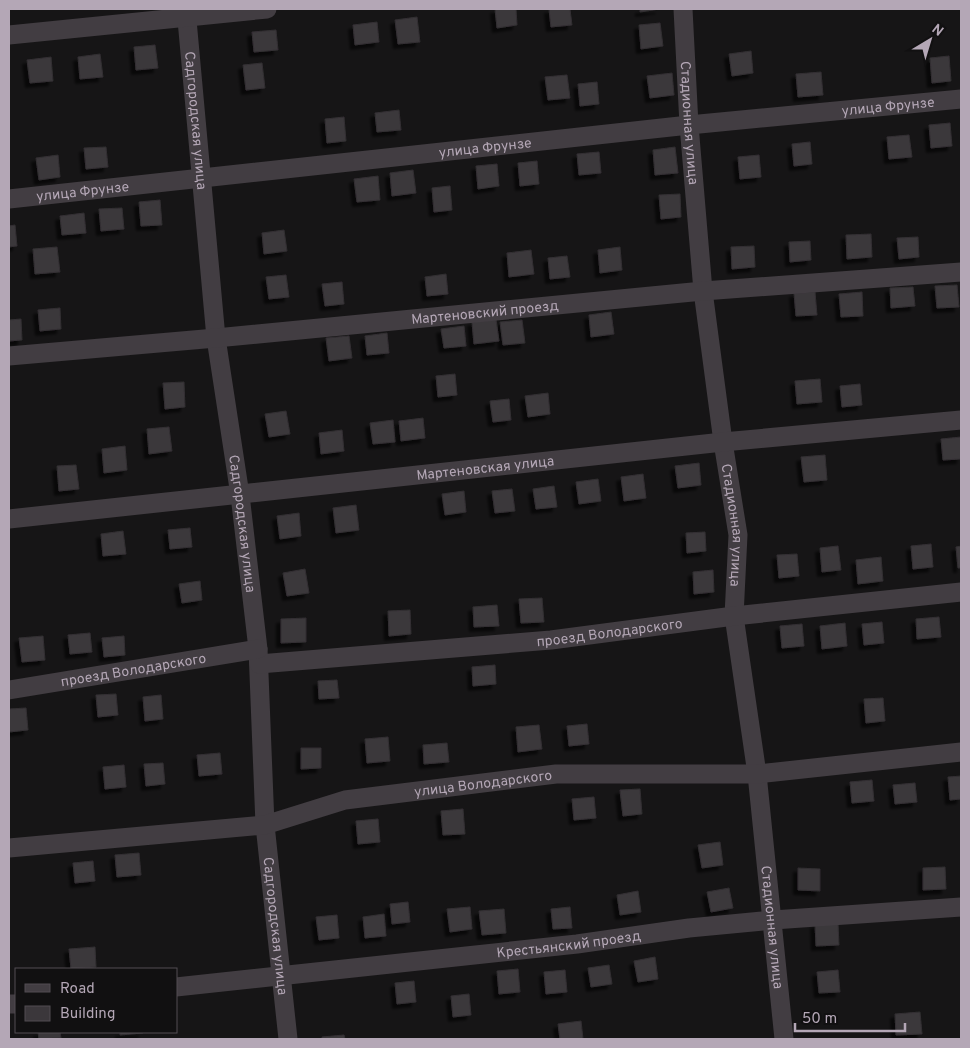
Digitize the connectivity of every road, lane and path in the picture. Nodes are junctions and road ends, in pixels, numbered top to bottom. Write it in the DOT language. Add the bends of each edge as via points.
graph roads {
  1 [pos="267,9"];
  2 [pos="682,9"];
  3 [pos="186,13"];
  4 [pos="9,35"];
  5 [pos="961,99"];
  6 [pos="689,125"];
  7 [pos="202,177"];
  8 [pos="9,199"];
  9 [pos="961,272"];
  10 [pos="703,291"];
  11 [pos="216,338"];
  12 [pos="9,356"];
  13 [pos="961,420"];
  14 [pos="723,442"];
  15 [pos="240,495"];
  16 [pos="9,519"];
  17 [pos="961,592"];
  18 [pos="734,616"];
  19 [pos="258,657"];
  20 [pos="9,690"];
  21 [pos="961,752"];
  22 [pos="757,774"];
  23 [pos="264,825"];
  24 [pos="9,848"];
  25 [pos="961,907"];
  26 [pos="773,920"];
  27 [pos="282,975"];
  28 [pos="178,987"];
  29 [pos="288,1039"];
  30 [pos="784,1039"];
  1 -- 3 [label="street"];
  2 -- 6 [label="street, Стадионная улица"];
  3 -- 4 [label="street"];
  3 -- 7 [label="street, Садгородская улица"];
  5 -- 6 [label="street, улица Фрунзе"];
  6 -- 7 [label="street, улица Фрунзе"];
  6 -- 10 [label="street, Стадионная улица"];
  7 -- 8 [label="street, улица Фрунзе"];
  7 -- 11 [label="street, Садгородская улица"];
  9 -- 10 [label="street, Мартеновский проезд"];
  10 -- 11 [label="street, Мартеновский проезд"];
  10 -- 14 [label="street, Стадионная улица"];
  11 -- 12 [label="street, Мартеновский проезд"];
  11 -- 15 [label="street, Садгородская улица"];
  13 -- 14 [label="street, Мартеновская улица"];
  14 -- 15 [label="street, Мартеновская улица"];
  14 -- 18 [label="street, Стадионная улица" via="738,534"];
  15 -- 16 [label="street, Мартеновская улица"];
  15 -- 19 [label="street, Садгородская улица"];
  17 -- 18 [label="street, проезд Володарского"];
  18 -- 19 [label="street, проезд Володарского" via="550,640"];
  18 -- 22 [label="street, Стадионная улица"];
  19 -- 20 [label="street, проезд Володарского"];
  19 -- 23 [label="street, Садгородская улица"];
  21 -- 22 [label="street, улица Володарского"];
  22 -- 23 [label="street, улица Володарского" via="556,774 345,800"];
  22 -- 26 [label="street, Стадионная улица"];
  23 -- 24 [label="street, улица Володарского"];
  23 -- 27 [label="street, Садгородская улица"];
  25 -- 26 [label="street, Крестьянский проезд"];
  26 -- 27 [label="street, Крестьянский проезд"];
  26 -- 30 [label="street, Стадионная улица"];
  27 -- 28 [label="street, Крестьянский проезд"];
  27 -- 29 [label="street, Садгородская улица"];
}
